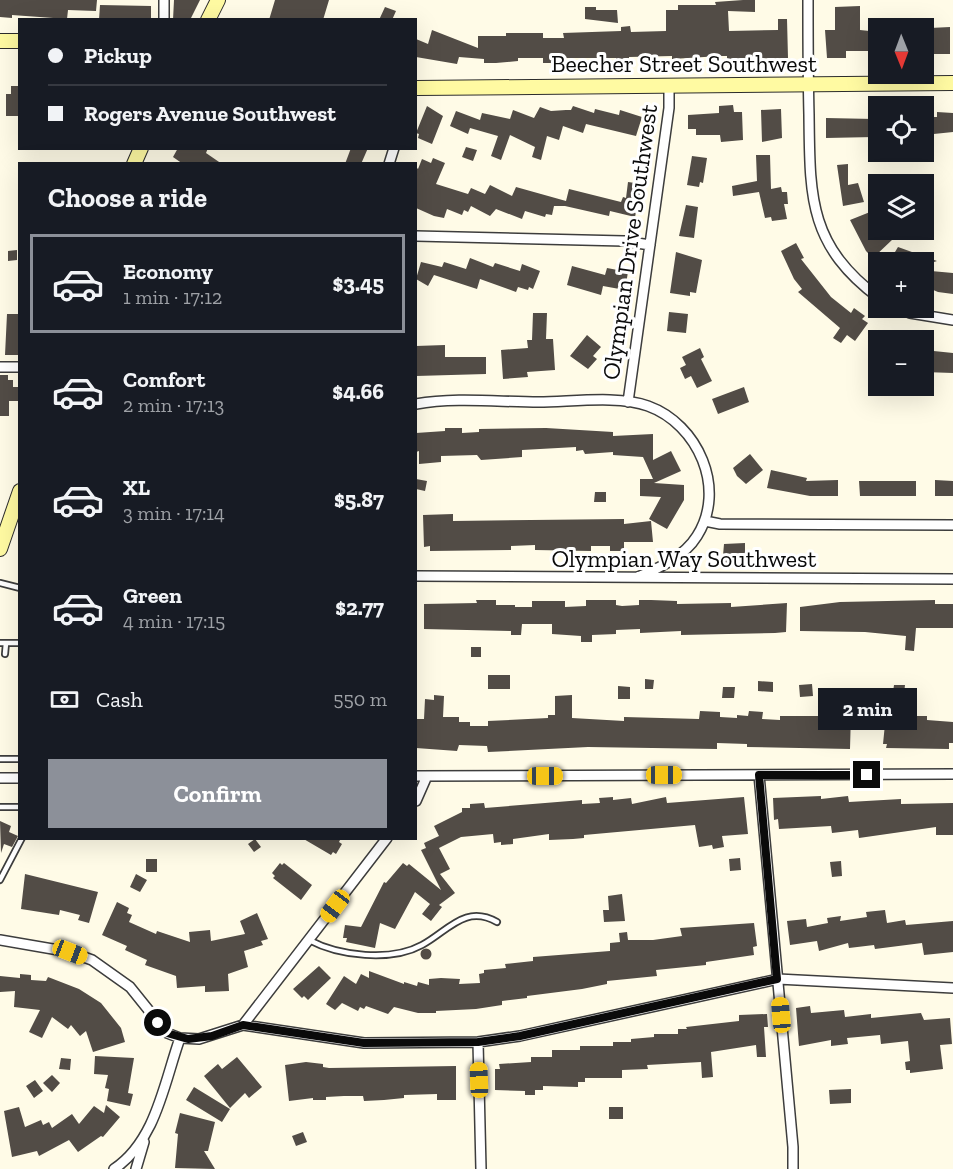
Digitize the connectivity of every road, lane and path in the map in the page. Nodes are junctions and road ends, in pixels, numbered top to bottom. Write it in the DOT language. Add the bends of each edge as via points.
graph roads {
  1 [pos="164,0"];
  2 [pos="218,0"];
  3 [pos="808,0"];
  4 [pos="164,18"];
  5 [pos="209,18"];
  6 [pos="0,41"];
  7 [pos="18,41"];
  8 [pos="953,84"];
  9 [pos="808,85"];
  10 [pos="669,87"];
  11 [pos="417,89"];
  12 [pos="417,236"];
  13 [pos="650,245"];
  14 [pos="868,290"];
  15 [pos="934,317"];
  16 [pos="953,320"];
  17 [pos="0,367"];
  18 [pos="18,367"];
  19 [pos="628,402"];
  20 [pos="417,404"];
  21 [pos="18,497"];
  22 [pos="705,521"];
  23 [pos="953,525"];
  24 [pos="0,549"];
  25 [pos="417,576"];
  26 [pos="634,578"];
  27 [pos="953,579"];
  28 [pos="0,583"];
  29 [pos="18,588"];
  30 [pos="3,643"];
  31 [pos="18,644"];
  32 [pos="5,654"];
  33 [pos="0,759"];
  34 [pos="18,759"];
  35 [pos="953,774"];
  36 [pos="759,775"];
  37 [pos="417,776"];
  38 [pos="427,776"];
  39 [pos="0,778"];
  40 [pos="18,778"];
  41 [pos="417,799"];
  42 [pos="0,807"];
  43 [pos="18,807"];
  44 [pos="21,840"];
  45 [pos="385,840"];
  46 [pos="0,880"];
  47 [pos="496,922"];
  48 [pos="0,940"];
  49 [pos="309,940"];
  50 [pos="777,979"];
  51 [pos="953,988"];
  52 [pos="243,1025"];
  53 [pos="180,1038"];
  54 [pos="478,1042"];
  55 [pos="146,1137"];
  56 [pos="114,1169"];
  57 [pos="136,1169"];
  58 [pos="481,1169"];
  59 [pos="793,1169"];
  1 -- 4 [label="street"];
  2 -- 5 [label="street"];
  3 -- 9 [label="street"];
  6 -- 7 [label="street"];
  8 -- 9 [label="street, Beecher Street Southwest"];
  9 -- 10 [label="street, Beecher Street Southwest"];
  9 -- 14 [label="street" via="809,181 817,219 841,264"];
  10 -- 11 [label="street, Beecher Street Southwest"];
  10 -- 13 [label="street, Olympian Drive Southwest"];
  12 -- 13 [label="street"];
  13 -- 19 [label="street, Olympian Drive Southwest"];
  15 -- 16 [label="street"];
  17 -- 18 [label="street"];
  19 -- 20 [label="street"];
  19 -- 22 [label="street" via="663,412 690,438 709,479 710,501"];
  21 -- 24 [label="street"];
  22 -- 23 [label="street"];
  22 -- 26 [label="street" via="681,554"];
  25 -- 26 [label="street, Olympian Way Southwest"];
  26 -- 27 [label="street, Olympian Way Southwest"];
  28 -- 29 [label="lane"];
  30 -- 31 [label="lane"];
  30 -- 32 [label="lane"];
  33 -- 34 [label="lane"];
  35 -- 36 [label="street"];
  36 -- 38 [label="street"];
  36 -- 50 [label="street"];
  37 -- 38 [label="street"];
  38 -- 41 [label="street"];
  39 -- 40 [label="street"];
  42 -- 43 [label="lane"];
  44 -- 46 [label="lane"];
  45 -- 49 [label="street"];
  47 -- 49 [label="lane" via="484,915 464,918 422,945 401,953 334,950"];
  48 -- 53 [label="street" via="70,952 92,960 130,987 167,1033"];
  49 -- 52 [label="street"];
  50 -- 51 [label="street"];
  50 -- 54 [label="street"];
  50 -- 59 [label="street"];
  52 -- 53 [label="street" via="199,1039"];
  52 -- 54 [label="street" via="364,1043"];
  53 -- 55 [label="street"];
  54 -- 58 [label="street"];
  55 -- 56 [label="street"];
  55 -- 57 [label="street"];
}
